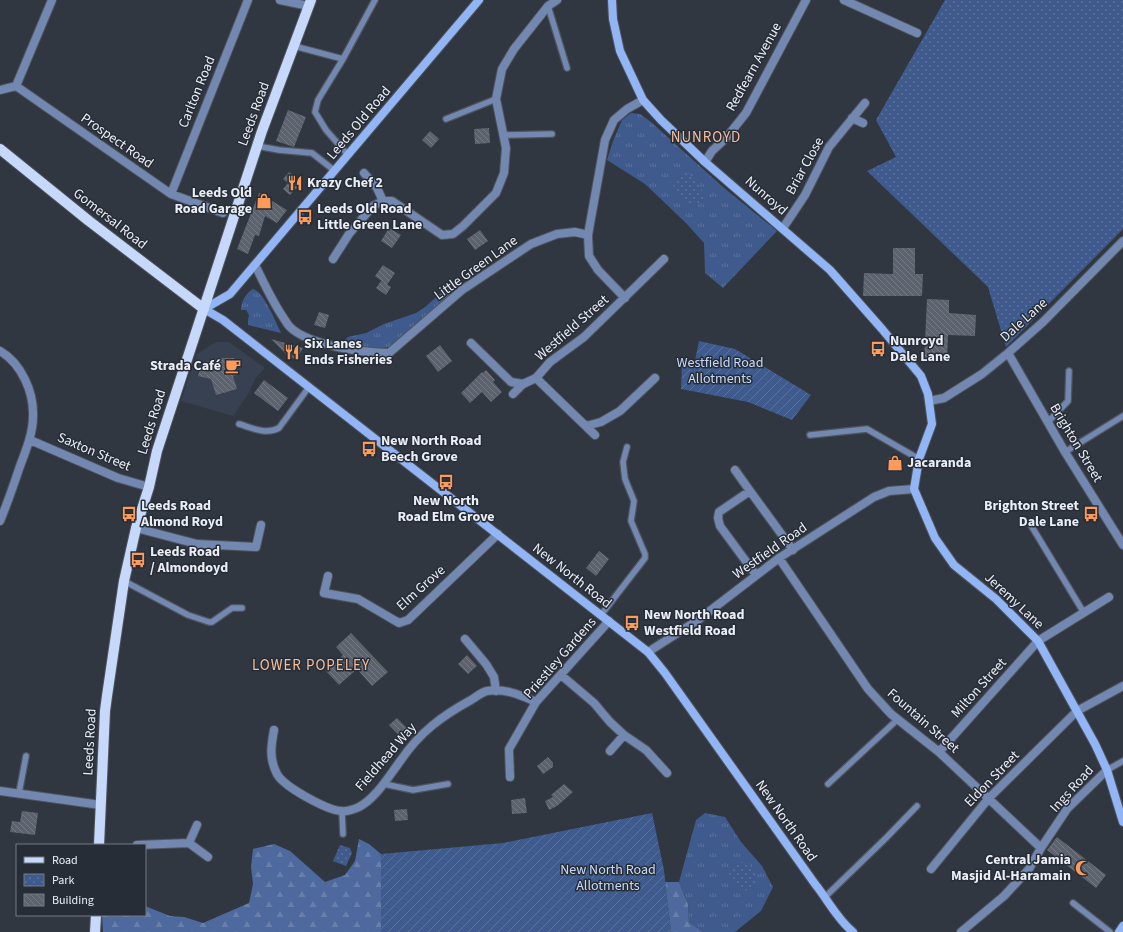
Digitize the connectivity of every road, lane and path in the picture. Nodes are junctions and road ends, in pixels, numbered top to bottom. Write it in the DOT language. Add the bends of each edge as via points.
graph roads {
  1 [pos="52,0"];
  2 [pos="248,0"];
  3 [pos="280,0"];
  4 [pos="375,0"];
  5 [pos="479,0"];
  6 [pos="557,0"];
  7 [pos="612,0"];
  8 [pos="806,0"];
  9 [pos="844,0"];
  10 [pos="310,3"];
  11 [pos="548,6"];
  12 [pos="917,33"];
  13 [pos="294,46"];
  14 [pos="343,59"];
  15 [pos="566,68"];
  16 [pos="16,86"];
  17 [pos="0,90"];
  18 [pos="496,99"];
  19 [pos="643,100"];
  20 [pos="865,103"];
  21 [pos="852,118"];
  22 [pos="446,119"];
  23 [pos="863,123"];
  24 [pos="552,134"];
  25 [pos="504,135"];
  26 [pos="257,146"];
  27 [pos="0,149"];
  28 [pos="348,156"];
  29 [pos="705,162"];
  30 [pos="335,171"];
  31 [pos="364,174"];
  32 [pos="171,194"];
  33 [pos="383,201"];
  34 [pos="223,213"];
  35 [pos="783,228"];
  36 [pos="588,234"];
  37 [pos="1123,241"];
  38 [pos="333,259"];
  39 [pos="664,259"];
  40 [pos="255,266"];
  41 [pos="625,298"];
  42 [pos="204,309"];
  43 [pos="471,343"];
  44 [pos="0,351"];
  45 [pos="1008,353"];
  46 [pos="1069,371"];
  47 [pos="536,378"];
  48 [pos="655,378"];
  49 [pos="523,384"];
  50 [pos="309,387"];
  51 [pos="514,394"];
  52 [pos="929,400"];
  53 [pos="1123,416"];
  54 [pos="1048,422"];
  55 [pos="239,424"];
  56 [pos="586,426"];
  57 [pos="595,435"];
  58 [pos="810,435"];
  59 [pos="30,440"];
  60 [pos="627,447"];
  61 [pos="1066,452"];
  62 [pos="919,459"];
  63 [pos="735,470"];
  64 [pos="149,488"];
  65 [pos="914,489"];
  66 [pos="750,491"];
  67 [pos="0,521"];
  68 [pos="1029,522"];
  69 [pos="261,525"];
  70 [pos="136,528"];
  71 [pos="498,534"];
  72 [pos="1123,545"];
  73 [pos="793,550"];
  74 [pos="779,558"];
  75 [pos="756,575"];
  76 [pos="328,576"];
  77 [pos="124,581"];
  78 [pos="1109,597"];
  79 [pos="242,608"];
  80 [pos="1084,613"];
  81 [pos="602,615"];
  82 [pos="609,621"];
  83 [pos="465,639"];
  84 [pos="1038,641"];
  85 [pos="648,652"];
  86 [pos="561,674"];
  87 [pos="1123,686"];
  88 [pos="496,691"];
  89 [pos="536,702"];
  90 [pos="1077,711"];
  91 [pos="898,719"];
  92 [pos="274,730"];
  93 [pos="624,735"];
  94 [pos="610,751"];
  95 [pos="939,752"];
  96 [pos="26,756"];
  97 [pos="1123,761"];
  98 [pos="1107,770"];
  99 [pos="667,773"];
  100 [pos="510,778"];
  101 [pos="384,784"];
  102 [pos="448,784"];
  103 [pos="828,784"];
  104 [pos="0,791"];
  105 [pos="19,793"];
  106 [pos="989,798"];
  107 [pos="101,805"];
  108 [pos="917,806"];
  109 [pos="342,812"];
  110 [pos="1123,822"];
  111 [pos="197,825"];
  112 [pos="343,834"];
  113 [pos="189,843"];
  114 [pos="99,844"];
  115 [pos="146,845"];
  116 [pos="1041,848"];
  117 [pos="208,857"];
  118 [pos="931,869"];
  119 [pos="825,897"];
  120 [pos="1073,903"];
  121 [pos="96,916"];
  122 [pos="1123,926"];
  123 [pos="95,932"];
  124 [pos="853,932"];
  125 [pos="961,932"];
  126 [pos="1110,932"];
  127 [pos="1120,932"];
  1 -- 16 [label="street"];
  2 -- 32 [label="street, Carlton Road"];
  3 -- 10 [label="street"];
  4 -- 14 [label="lane"];
  5 -- 28 [label="street, Leeds Old Road"];
  6 -- 11 [label="street"];
  7 -- 19 [label="street, Nunroyd" via="620,51"];
  8 -- 29 [label="street, Redfearn Avenue" via="746,113"];
  9 -- 12 [label="street"];
  10 -- 13 [label="main road, Leeds Road"];
  11 -- 15 [label="lane"];
  11 -- 18 [label="street" via="514,49 502,69"];
  13 -- 14 [label="lane"];
  13 -- 26 [label="main road, Leeds Road"];
  14 -- 28 [label="lane" via="318,100 314,112"];
  16 -- 17 [label="street"];
  16 -- 32 [label="street, Prospect Road"];
  18 -- 22 [label="lane"];
  18 -- 25 [label="street"];
  19 -- 29 [label="street, Nunroyd"];
  19 -- 36 [label="street" via="614,120 605,140"];
  20 -- 21 [label="street, Briar Close"];
  21 -- 23 [label="street"];
  21 -- 35 [label="street, Briar Close" via="828,147 805,195"];
  24 -- 25 [label="lane"];
  25 -- 33 [label="street" via="504,173 496,193 453,234 442,235 392,201"];
  26 -- 30 [label="lane" via="312,153"];
  26 -- 42 [label="main road, Leeds Road"];
  27 -- 42 [label="main road, Gomersal Road"];
  28 -- 30 [label="street, Leeds Old Road"];
  29 -- 35 [label="street, Nunroyd"];
  30 -- 40 [label="street, Leeds Old Road"];
  31 -- 33 [label="street" via="377,188"];
  32 -- 34 [label="street, Prospect Road"];
  33 -- 38 [label="street" via="368,211"];
  35 -- 52 [label="street, Nunroyd" via="830,270 882,329 921,376"];
  36 -- 40 [label="street, Little Green Lane" via="557,234 531,244 462,290 390,354 308,339 290,327"];
  36 -- 41 [label="street, Westfield Street" via="589,256 598,270"];
  37 -- 45 [label="street, Dale Lane" via="1043,322"];
  39 -- 41 [label="street, Westfield Street"];
  40 -- 42 [label="street, Leeds Old Road" via="230,294"];
  41 -- 47 [label="street, Westfield Street" via="584,337 550,362"];
  42 -- 50 [label="street, New North Road" via="223,320"];
  42 -- 64 [label="main road, Leeds Road" via="157,451"];
  43 -- 49 [label="street" via="511,382"];
  44 -- 59 [label="street" via="9,356 30,391 33,416"];
  45 -- 52 [label="street, Dale Lane" via="982,374 944,398"];
  45 -- 54 [label="street, Brighton Street"];
  46 -- 54 [label="lane" via="1068,401"];
  47 -- 49 [label="street, Westfield Street"];
  47 -- 56 [label="street, Westfield Street"];
  48 -- 56 [label="street" via="620,411 602,422"];
  49 -- 51 [label="street, Westfield Street"];
  50 -- 55 [label="lane" via="279,428 266,432"];
  50 -- 71 [label="street, New North Road"];
  52 -- 62 [label="street" via="932,424"];
  53 -- 61 [label="lane"];
  54 -- 61 [label="street, Brighton Street"];
  56 -- 57 [label="street, Westfield Street"];
  58 -- 62 [label="lane" via="867,429"];
  59 -- 64 [label="street, Saxton Street" via="118,478"];
  59 -- 67 [label="street"];
  60 -- 81 [label="lane" via="623,462 625,479 634,502 631,521 645,558"];
  61 -- 72 [label="street, Brighton Street"];
  62 -- 65 [label="street"];
  63 -- 66 [label="street"];
  64 -- 70 [label="main road, Leeds Road"];
  65 -- 73 [label="street, Westfield Road" via="889,491 874,497"];
  65 -- 84 [label="street, Jeremy Lane" via="935,538 954,565 996,599"];
  66 -- 73 [label="street"];
  66 -- 75 [label="street" via="719,512 718,518 720,526"];
  68 -- 80 [label="lane"];
  69 -- 70 [label="street" via="256,547 197,544"];
  70 -- 77 [label="main road, Leeds Road"];
  71 -- 76 [label="street, Elm Grove" via="408,620 399,623 358,599 324,593"];
  71 -- 81 [label="street, New North Road"];
  73 -- 74 [label="street, Westfield Road"];
  74 -- 75 [label="street, Westfield Road"];
  74 -- 91 [label="street, Fountain Street" via="868,689 890,714"];
  75 -- 85 [label="street, Westfield Road" via="698,620"];
  77 -- 79 [label="lane" via="188,615 208,622 212,622 232,608"];
  77 -- 107 [label="main road, Leeds Road" via="105,711"];
  78 -- 80 [label="street, Milton Street"];
  80 -- 84 [label="street, Milton Street"];
  81 -- 82 [label="street, New North Road"];
  82 -- 85 [label="street, New North Road"];
  82 -- 86 [label="street, Priestley Gardens"];
  83 -- 88 [label="street" via="494,677"];
  84 -- 90 [label="street, Jeremy Lane"];
  84 -- 95 [label="street, Milton Street"];
  85 -- 119 [label="street, New North Road"];
  86 -- 89 [label="street, Priestley Gardens"];
  86 -- 93 [label="street" via="594,703"];
  87 -- 90 [label="street, Eldon Street"];
  88 -- 89 [label="street, Fieldhead Way" via="507,690"];
  88 -- 101 [label="street, Fieldhead Way" via="486,691 451,711 425,730"];
  89 -- 100 [label="street, Priestley Gardens" via="509,749"];
  90 -- 98 [label="street, Jeremy Lane"];
  90 -- 106 [label="street, Eldon Street"];
  91 -- 95 [label="street, Fountain Street"];
  91 -- 103 [label="lane"];
  92 -- 109 [label="street" via="270,752 277,775 296,791"];
  93 -- 94 [label="street"];
  93 -- 99 [label="street" via="646,750"];
  95 -- 106 [label="street, Fountain Street"];
  96 -- 105 [label="lane"];
  97 -- 98 [label="lane"];
  98 -- 110 [label="street, Jeremy Lane"];
  98 -- 116 [label="street, Ings Road" via="1068,809"];
  101 -- 102 [label="lane" via="413,790"];
  101 -- 109 [label="street, Fieldhead Way" via="359,808"];
  104 -- 105 [label="street"];
  105 -- 107 [label="street"];
  106 -- 116 [label="street, Fountain Street"];
  106 -- 118 [label="street, Eldon Street"];
  107 -- 114 [label="main road, Leeds Road"];
  108 -- 119 [label="lane"];
  109 -- 112 [label="lane"];
  111 -- 113 [label="street"];
  113 -- 115 [label="street"];
  113 -- 117 [label="street"];
  116 -- 125 [label="street, Ings Road" via="1029,869 1004,896"];
  119 -- 124 [label="street, New North Road" via="835,914"];
  120 -- 126 [label="lane"];
  121 -- 123 [label="main road"];
  122 -- 127 [label="street"];
}
